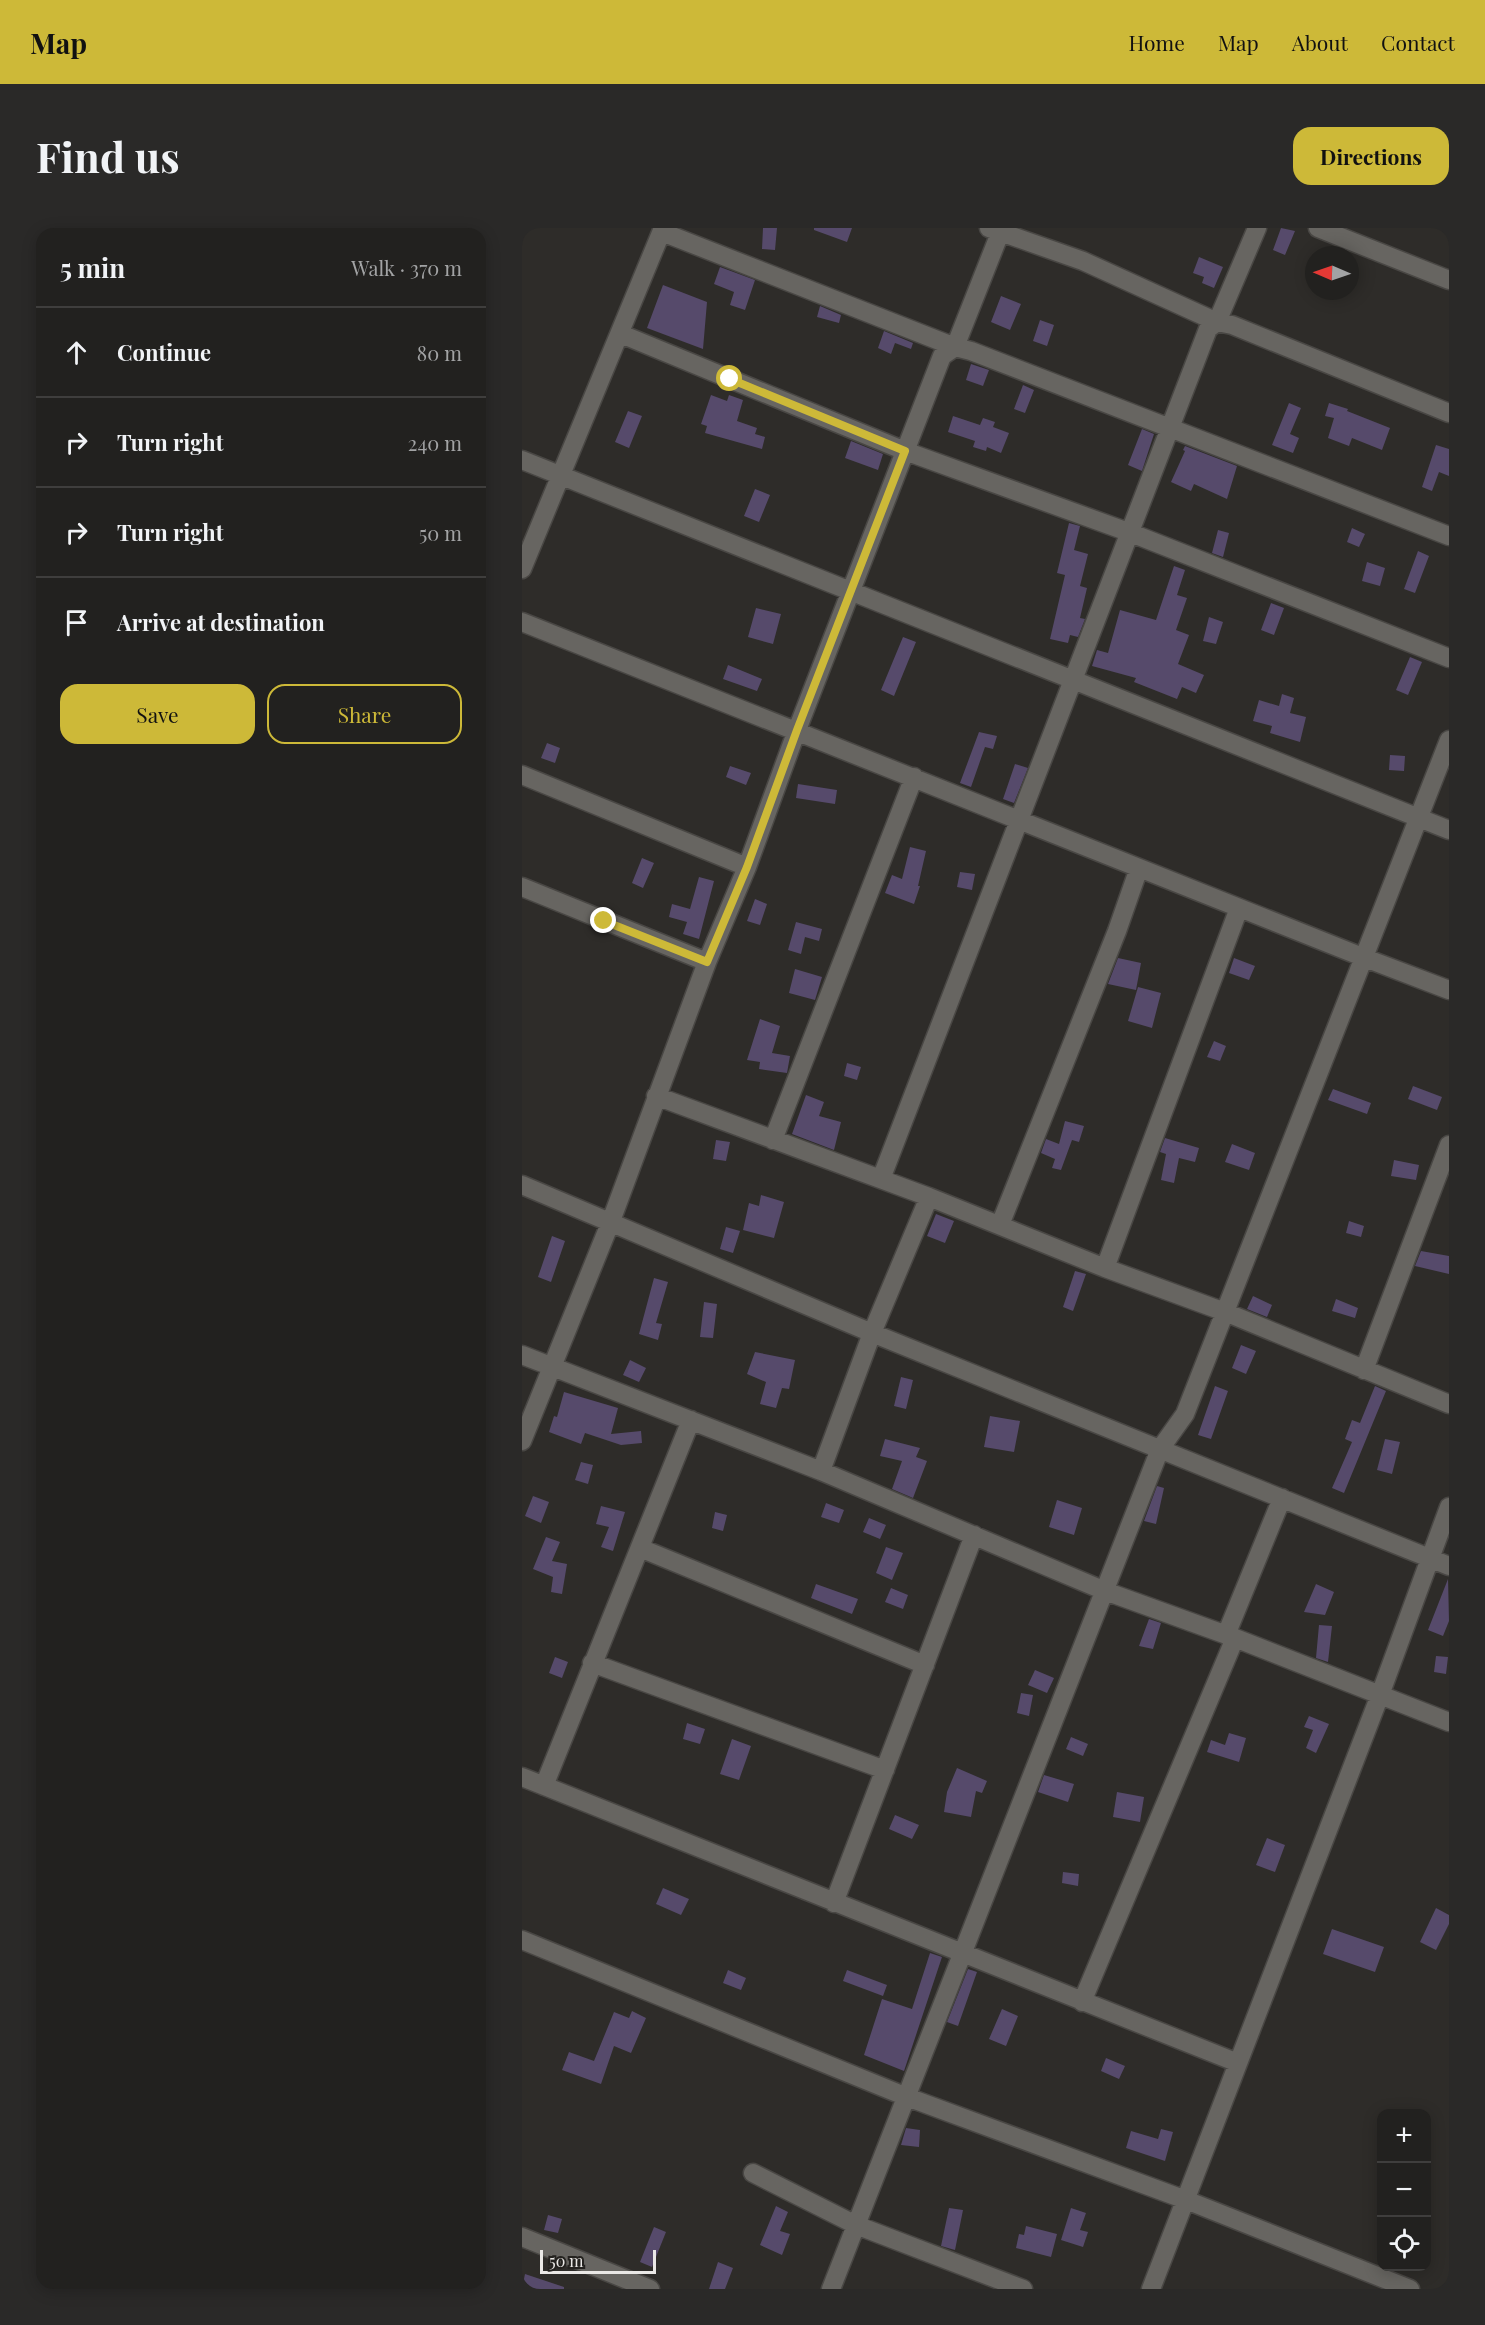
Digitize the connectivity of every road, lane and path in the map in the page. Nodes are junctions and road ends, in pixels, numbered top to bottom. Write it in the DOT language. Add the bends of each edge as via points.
graph roads {
  1 [pos="1257,228"];
  2 [pos="1318,228"];
  3 [pos="997,229"];
  4 [pos="662,230"];
  5 [pos="1449,280"];
  6 [pos="1217,322"];
  7 [pos="621,334"];
  8 [pos="955,347"];
  9 [pos="1449,413"];
  10 [pos="1171,427"];
  11 [pos="905,451"];
  12 [pos="522,460"];
  13 [pos="561,476"];
  14 [pos="1131,533"];
  15 [pos="1449,536"];
  16 [pos="522,569"];
  17 [pos="850,590"];
  18 [pos="522,622"];
  19 [pos="1449,658"];
  20 [pos="1075,680"];
  21 [pos="797,730"];
  22 [pos="1449,740"];
  23 [pos="522,775"];
  24 [pos="914,777"];
  25 [pos="1418,817"];
  26 [pos="1019,819"];
  27 [pos="1449,830"];
  28 [pos="747,867"];
  29 [pos="1139,868"];
  30 [pos="522,888"];
  31 [pos="1239,908"];
  32 [pos="1365,958"];
  33 [pos="707,962"];
  34 [pos="1449,990"];
  35 [pos="656,1096"];
  36 [pos="773,1140"];
  37 [pos="1449,1145"];
  38 [pos="880,1179"];
  39 [pos="522,1185"];
  40 [pos="929,1197"];
  41 [pos="610,1221"];
  42 [pos="1000,1226"];
  43 [pos="1105,1268"];
  44 [pos="1226,1312"];
  45 [pos="872,1333"];
  46 [pos="522,1355"];
  47 [pos="551,1366"];
  48 [pos="1364,1370"];
  49 [pos="1449,1404"];
  50 [pos="691,1420"];
  51 [pos="522,1441"];
  52 [pos="1160,1449"];
  53 [pos="821,1471"];
  54 [pos="1282,1498"];
  55 [pos="1449,1507"];
  56 [pos="974,1535"];
  57 [pos="640,1548"];
  58 [pos="1429,1558"];
  59 [pos="1449,1566"];
  60 [pos="1105,1591"];
  61 [pos="1230,1636"];
  62 [pos="592,1663"];
  63 [pos="925,1665"];
  64 [pos="1380,1695"];
  65 [pos="1449,1722"];
  66 [pos="885,1770"];
  67 [pos="522,1777"];
  68 [pos="544,1786"];
  69 [pos="834,1903"];
  70 [pos="522,1940"];
  71 [pos="962,1955"];
  72 [pos="1082,2002"];
  73 [pos="1238,2063"];
  74 [pos="907,2097"];
  75 [pos="753,2173"];
  76 [pos="1186,2199"];
  77 [pos="856,2225"];
  78 [pos="522,2237"];
  79 [pos="650,2289"];
  80 [pos="831,2289"];
  81 [pos="1023,2289"];
  82 [pos="1151,2289"];
  83 [pos="1410,2289"];
  1 -- 6 [label="street"];
  2 -- 5 [label="street"];
  3 -- 6 [label="street" via="1083,261"];
  3 -- 8 [label="street"];
  4 -- 7 [label="street"];
  4 -- 8 [label="street"];
  6 -- 9 [label="street"];
  6 -- 10 [label="street" via="1208,330"];
  7 -- 11 [label="street"];
  7 -- 13 [label="street"];
  8 -- 10 [label="street"];
  8 -- 11 [label="street" via="942,356"];
  10 -- 14 [label="street"];
  10 -- 15 [label="street"];
  11 -- 14 [label="street"];
  11 -- 17 [label="street"];
  12 -- 13 [label="street"];
  13 -- 16 [label="street"];
  13 -- 17 [label="street"];
  14 -- 19 [label="street"];
  14 -- 20 [label="street"];
  17 -- 20 [label="street"];
  17 -- 21 [label="street"];
  18 -- 21 [label="street"];
  20 -- 25 [label="street"];
  20 -- 26 [label="street"];
  21 -- 24 [label="street"];
  21 -- 28 [label="street"];
  22 -- 25 [label="street"];
  23 -- 28 [label="street"];
  24 -- 26 [label="street"];
  24 -- 36 [label="street"];
  25 -- 27 [label="street"];
  25 -- 32 [label="street"];
  26 -- 29 [label="street"];
  26 -- 38 [label="street"];
  28 -- 33 [label="street"];
  29 -- 31 [label="street"];
  29 -- 42 [label="street"];
  30 -- 33 [label="street"];
  31 -- 32 [label="street"];
  31 -- 43 [label="street"];
  32 -- 34 [label="street"];
  32 -- 44 [label="street"];
  33 -- 35 [label="street"];
  35 -- 36 [label="street"];
  35 -- 41 [label="street"];
  36 -- 38 [label="street"];
  37 -- 48 [label="street"];
  38 -- 40 [label="street"];
  39 -- 41 [label="street"];
  40 -- 42 [label="street"];
  40 -- 45 [label="street"];
  41 -- 45 [label="street"];
  41 -- 47 [label="street"];
  42 -- 43 [label="street"];
  43 -- 44 [label="street"];
  44 -- 48 [label="street"];
  44 -- 52 [label="street" via="1185,1414"];
  45 -- 52 [label="street"];
  45 -- 53 [label="street"];
  46 -- 47 [label="street"];
  47 -- 50 [label="street"];
  47 -- 51 [label="street"];
  48 -- 49 [label="street"];
  50 -- 53 [label="street"];
  50 -- 57 [label="street"];
  52 -- 54 [label="street"];
  52 -- 60 [label="street"];
  53 -- 56 [label="street"];
  54 -- 58 [label="street"];
  54 -- 61 [label="street"];
  55 -- 58 [label="street"];
  56 -- 60 [label="street"];
  56 -- 63 [label="street"];
  57 -- 62 [label="street"];
  57 -- 63 [label="street"];
  58 -- 59 [label="street"];
  58 -- 64 [label="street"];
  60 -- 61 [label="street"];
  60 -- 71 [label="street"];
  61 -- 64 [label="street"];
  61 -- 72 [label="street"];
  62 -- 66 [label="street"];
  62 -- 68 [label="street"];
  63 -- 66 [label="street"];
  64 -- 65 [label="street"];
  64 -- 73 [label="street"];
  66 -- 69 [label="street"];
  67 -- 68 [label="street"];
  68 -- 69 [label="street"];
  69 -- 71 [label="street"];
  70 -- 74 [label="street"];
  71 -- 72 [label="street"];
  71 -- 74 [label="street"];
  72 -- 73 [label="street"];
  73 -- 76 [label="street"];
  74 -- 76 [label="street"];
  74 -- 77 [label="street"];
  75 -- 77 [label="street"];
  76 -- 82 [label="street"];
  76 -- 83 [label="street"];
  77 -- 80 [label="street"];
  77 -- 81 [label="street"];
  78 -- 79 [label="street"];
}
